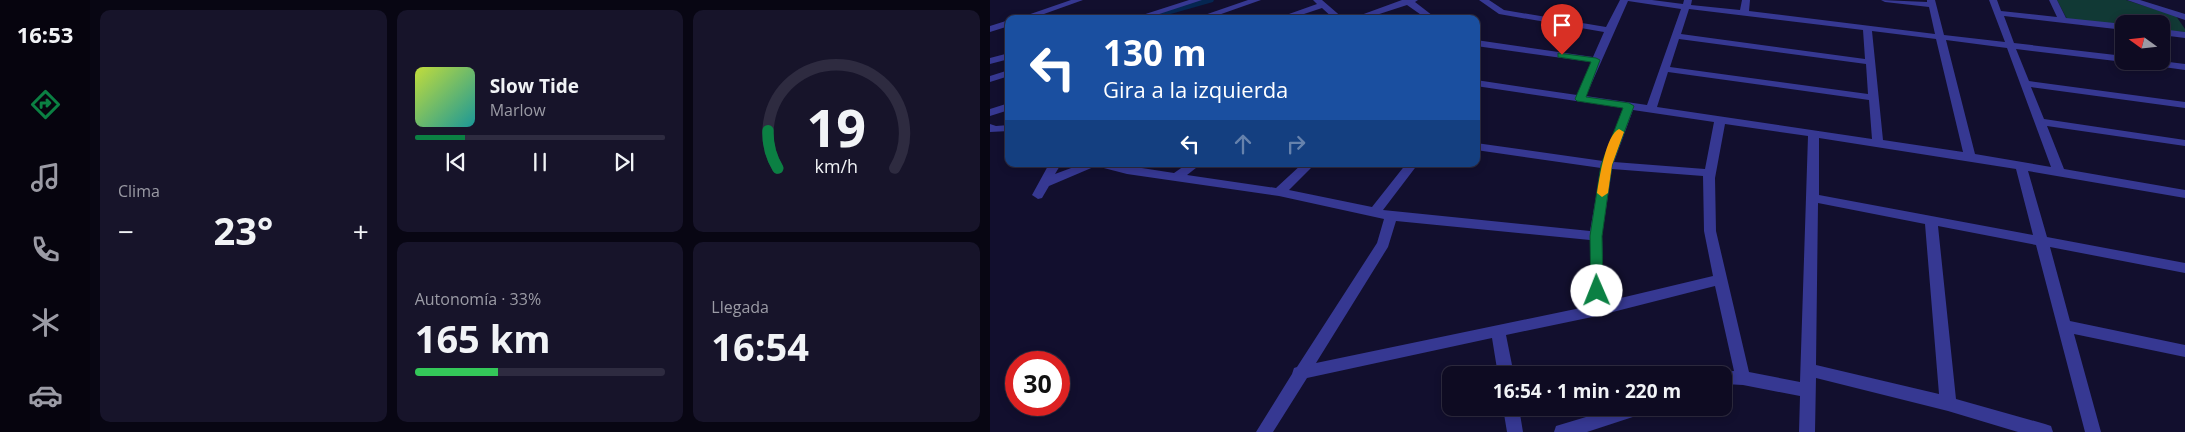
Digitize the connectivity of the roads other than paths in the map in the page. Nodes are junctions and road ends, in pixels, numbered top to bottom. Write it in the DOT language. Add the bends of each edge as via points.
graph roads {
  1 [pos="1079,0"];
  2 [pos="1198,0"];
  3 [pos="1257,0"];
  4 [pos="1409,0"];
  5 [pos="1484,0"];
  6 [pos="1624,0"];
  7 [pos="1631,0"];
  8 [pos="1746,0"];
  9 [pos="1885,0"];
  10 [pos="1992,0"];
  11 [pos="2053,0"];
  12 [pos="2131,0"];
  13 [pos="1320,2"];
  14 [pos="1687,3"];
  15 [pos="1932,3"];
  16 [pos="1998,13"];
  17 [pos="1744,14"];
  18 [pos="1032,15"];
  19 [pos="1147,15"];
  20 [pos="1210,15"];
  21 [pos="1289,15"];
  22 [pos="1334,15"];
  23 [pos="1366,15"];
  24 [pos="1428,15"];
  25 [pos="2185,17"];
  26 [pos="2063,20"];
  27 [pos="1005,24"];
  28 [pos="2115,26"];
  29 [pos="1867,27"];
  30 [pos="990,29"];
  31 [pos="1609,30"];
  32 [pos="2170,33"];
  33 [pos="2185,35"];
  34 [pos="1675,36"];
  35 [pos="1940,36"];
  36 [pos="1480,44"];
  37 [pos="2011,45"];
  38 [pos="1005,57"];
  39 [pos="2115,58"];
  40 [pos="1596,60"];
  41 [pos="990,61"];
  42 [pos="1870,62"];
  43 [pos="2170,64"];
  44 [pos="2185,66"];
  45 [pos="1664,69"];
  46 [pos="1005,75"];
  47 [pos="990,79"];
  48 [pos="2025,83"];
  49 [pos="1480,84"];
  50 [pos="1874,98"];
  51 [pos="1580,99"];
  52 [pos="2185,105"];
  53 [pos="1629,106"];
  54 [pos="1005,107"];
  55 [pos="1651,109"];
  56 [pos="990,113"];
  57 [pos="1720,120"];
  58 [pos="2040,122"];
  59 [pos="1005,128"];
  60 [pos="991,130"];
  61 [pos="1814,133"];
  62 [pos="1878,143"];
  63 [pos="2185,143"];
  64 [pos="1480,147"];
  65 [pos="1970,157"];
  66 [pos="1607,165"];
  67 [pos="2021,165"];
  68 [pos="1053,167"];
  69 [pos="1085,167"];
  70 [pos="1114,167"];
  71 [pos="1191,167"];
  72 [pos="1306,167"];
  73 [pos="1410,167"];
  74 [pos="2059,172"];
  75 [pos="1710,173"];
  76 [pos="1176,177"];
  77 [pos="1045,183"];
  78 [pos="1279,192"];
  79 [pos="2185,194"];
  80 [pos="1038,195"];
  81 [pos="1812,198"];
  82 [pos="1374,213"];
  83 [pos="1391,216"];
  84 [pos="1931,220"];
  85 [pos="1596,236"];
  86 [pos="2042,241"];
  87 [pos="2185,268"];
  88 [pos="1722,279"];
  89 [pos="1597,310"];
  90 [pos="2064,326"];
  91 [pos="1498,330"];
  92 [pos="2185,351"];
  93 [pos="1504,366"];
  94 [pos="1807,369"];
  95 [pos="1299,373"];
  96 [pos="1732,377"];
  97 [pos="1743,378"];
  98 [pos="1807,390"];
  99 [pos="1948,404"];
  100 [pos="1512,416"];
  101 [pos="1613,416"];
  102 [pos="1264,432"];
  103 [pos="1515,432"];
  104 [pos="1562,432"];
  105 [pos="1807,432"];
  106 [pos="2045,432"];
  107 [pos="2093,432"];
  1 -- 18 [label="street"];
  2 -- 19 [label="street"];
  3 -- 20 [label="street"];
  4 -- 23 [label="street"];
  4 -- 24 [label="street"];
  5 -- 31 [label="street" via="1502,12"];
  6 -- 31 [label="street"];
  7 -- 14 [label="street"];
  8 -- 17 [label="street"];
  9 -- 15 [label="street"];
  10 -- 16 [label="street"];
  11 -- 26 [label="street"];
  12 -- 25 [label="street"];
  13 -- 21 [label="street"];
  13 -- 22 [label="street"];
  14 -- 17 [label="street"];
  14 -- 34 [label="street"];
  15 -- 35 [label="street"];
  16 -- 26 [label="street"];
  16 -- 37 [label="street"];
  17 -- 29 [label="street"];
  26 -- 28 [label="street"];
  27 -- 30 [label="street"];
  29 -- 35 [label="street"];
  29 -- 42 [label="street"];
  31 -- 40 [label="street"];
  32 -- 33 [label="street"];
  34 -- 42 [label="street"];
  34 -- 45 [label="street"];
  35 -- 37 [label="street"];
  35 -- 65 [label="street"];
  36 -- 40 [label="street"];
  37 -- 39 [label="street"];
  37 -- 48 [label="street"];
  38 -- 41 [label="street"];
  40 -- 51 [label="street"];
  42 -- 50 [label="street"];
  43 -- 44 [label="street"];
  45 -- 50 [label="street"];
  45 -- 55 [label="street"];
  46 -- 47 [label="street"];
  48 -- 52 [label="street"];
  48 -- 58 [label="street"];
  49 -- 51 [label="street"];
  50 -- 62 [label="street"];
  51 -- 53 [label="street"];
  53 -- 55 [label="street"];
  53 -- 66 [label="street"];
  54 -- 56 [label="street"];
  55 -- 57 [label="street"];
  57 -- 61 [label="street"];
  57 -- 75 [label="street"];
  58 -- 63 [label="street"];
  58 -- 74 [label="street"];
  59 -- 60 [label="street"];
  61 -- 62 [label="street"];
  61 -- 81 [label="street"];
  62 -- 65 [label="street"];
  64 -- 66 [label="street"];
  65 -- 67 [label="street"];
  66 -- 75 [label="street"];
  66 -- 85 [label="street"];
  67 -- 74 [label="street"];
  67 -- 86 [label="street"];
  68 -- 77 [label="street"];
  69 -- 77 [label="street"];
  70 -- 76 [label="street"];
  71 -- 76 [label="street"];
  72 -- 78 [label="street"];
  73 -- 82 [label="street"];
  74 -- 79 [label="street"];
  75 -- 88 [label="street" via="1710,231"];
  76 -- 78 [label="street"];
  77 -- 80 [label="street"];
  78 -- 82 [label="street"];
  81 -- 84 [label="street"];
  81 -- 94 [label="street"];
  82 -- 83 [label="street"];
  83 -- 85 [label="street"];
  83 -- 95 [label="street" via="1383,244"];
  84 -- 86 [label="street"];
  84 -- 99 [label="street"];
  85 -- 89 [label="street"];
  86 -- 87 [label="street"];
  86 -- 90 [label="street"];
  88 -- 89 [label="street"];
  88 -- 97 [label="street"];
  89 -- 91 [label="street"];
  90 -- 92 [label="street"];
  90 -- 107 [label="street"];
  91 -- 93 [label="street"];
  91 -- 95 [label="street"];
  94 -- 98 [label="street"];
  94 -- 99 [label="street"];
  95 -- 102 [label="street"];
  96 -- 97 [label="street"];
  97 -- 98 [label="street"];
  98 -- 105 [label="street"];
  99 -- 106 [label="street"];
  100 -- 103 [label="street"];
  101 -- 104 [label="street"];
}
